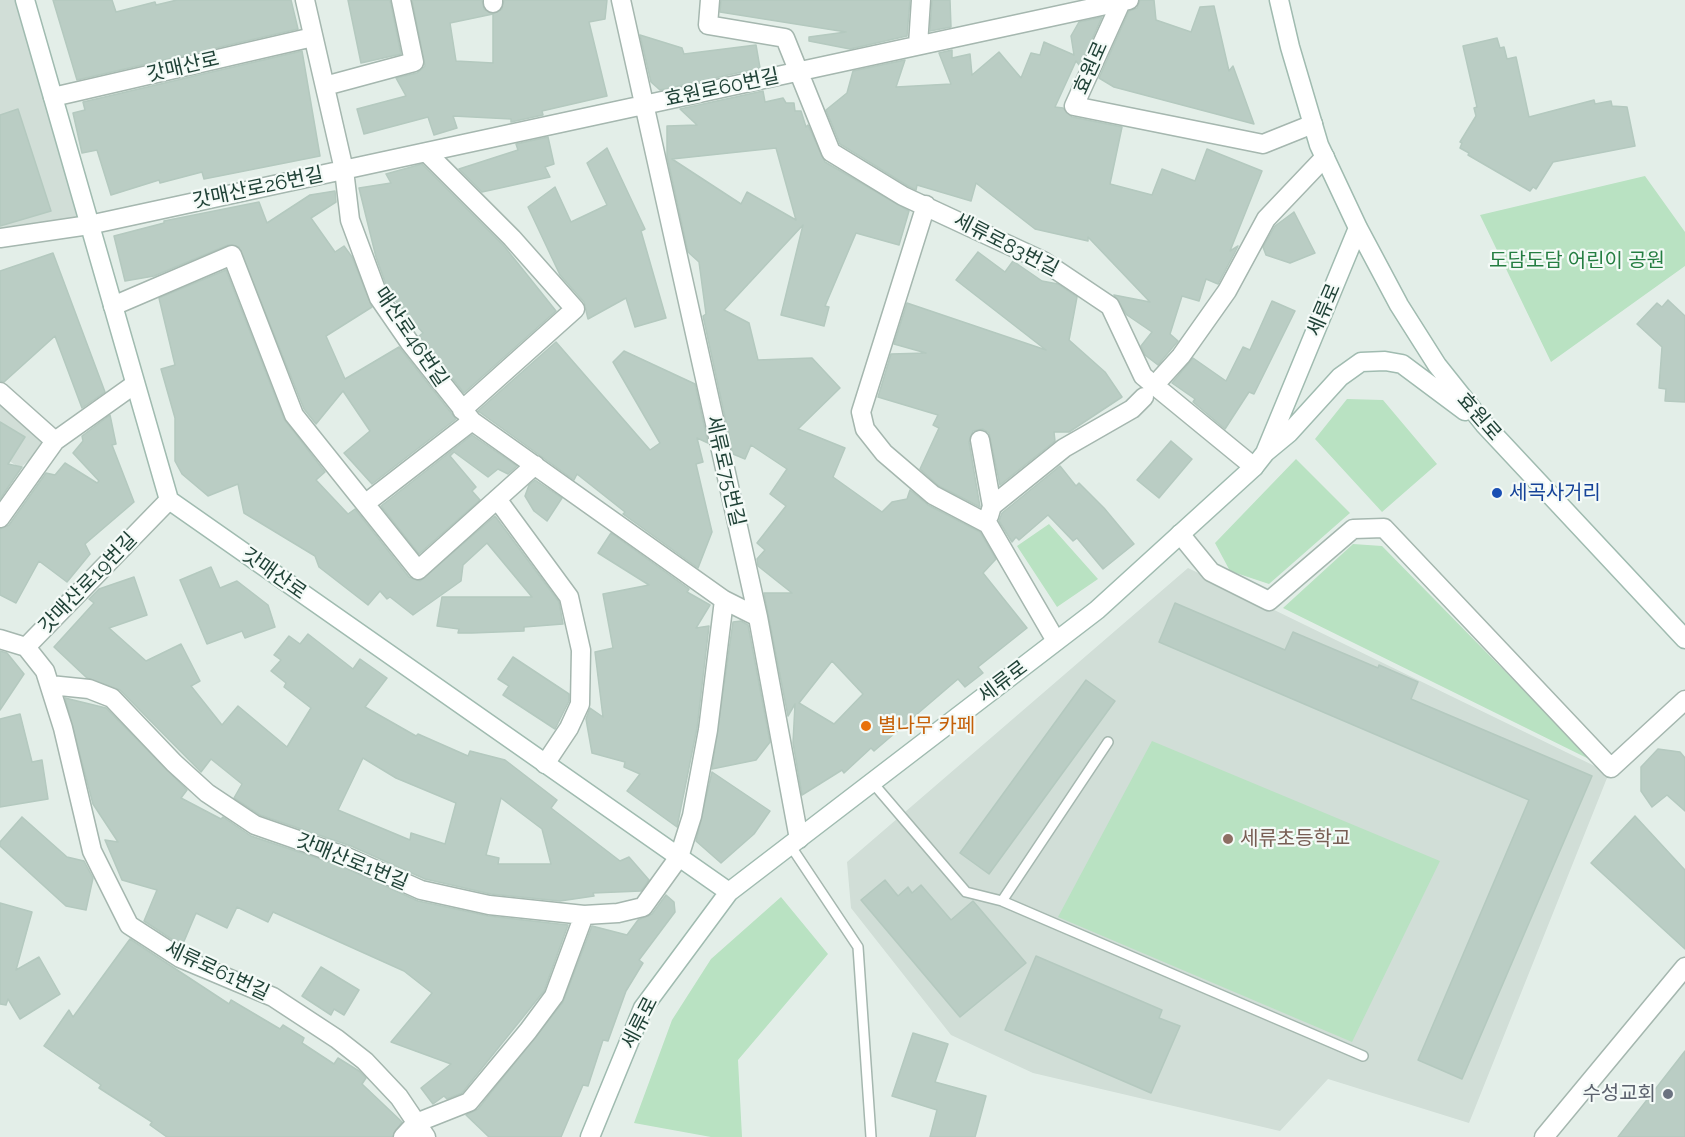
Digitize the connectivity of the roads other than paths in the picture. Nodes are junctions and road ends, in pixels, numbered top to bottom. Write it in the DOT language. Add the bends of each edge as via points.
graph roads {
  1 [pos="25,0"];
  2 [pos="305,0"];
  3 [pos="401,0"];
  4 [pos="621,0"];
  5 [pos="710,0"];
  6 [pos="921,0"];
  7 [pos="1279,0"];
  8 [pos="1124,1"];
  9 [pos="313,37"];
  10 [pos="918,45"];
  11 [pos="800,71"];
  12 [pos="325,86"];
  13 [pos="53,97"];
  14 [pos="644,105"];
  15 [pos="1313,124"];
  16 [pos="426,152"];
  17 [pos="1325,157"];
  18 [pos="344,170"];
  19 [pos="926,205"];
  20 [pos="89,225"];
  21 [pos="1358,228"];
  22 [pos="0,238"];
  23 [pos="113,306"];
  24 [pos="1161,378"];
  25 [pos="135,384"];
  26 [pos="0,392"];
  27 [pos="1143,396"];
  28 [pos="467,416"];
  29 [pos="1484,424"];
  30 [pos="980,440"];
  31 [pos="55,441"];
  32 [pos="1259,460"];
  33 [pos="535,465"];
  34 [pos="497,499"];
  35 [pos="168,500"];
  36 [pos="366,503"];
  37 [pos="990,515"];
  38 [pos="0,518"];
  39 [pos="1180,534"];
  40 [pos="724,600"];
  41 [pos="758,617"];
  42 [pos="0,639"];
  43 [pos="1685,639"];
  44 [pos="1056,641"];
  45 [pos="27,647"];
  46 [pos="50,685"];
  47 [pos="1685,700"];
  48 [pos="1108,742"];
  49 [pos="545,764"];
  50 [pos="872,782"];
  51 [pos="794,842"];
  52 [pos="679,857"];
  53 [pos="729,892"];
  54 [pos="1002,901"];
  55 [pos="584,915"];
  56 [pos="1685,967"];
  57 [pos="1363,1056"];
  58 [pos="421,1130"];
  59 [pos="404,1137"];
  60 [pos="590,1137"];
  61 [pos="871,1137"];
  62 [pos="1544,1137"];
  1 -- 13 [label="street"];
  2 -- 9 [label="street, 매산로46번길"];
  3 -- 12 [label="street" via="414,62"];
  4 -- 14 [label="street, 세류로75번길"];
  5 -- 11 [label="street, 효원로60번길" via="708,25 786,38"];
  6 -- 10 [label="street"];
  7 -- 15 [label="street, 효원로"];
  8 -- 10 [label="street, 효원로60번길"];
  8 -- 15 [label="street, 효원로" via="1074,106 1263,144"];
  9 -- 12 [label="street, 매산로46번길"];
  9 -- 13 [label="street, 갓매산로"];
  10 -- 11 [label="street, 효원로60번길"];
  11 -- 14 [label="street, 효원로60번길"];
  11 -- 19 [label="street, 세류로83번길" via="831,152 903,196"];
  12 -- 18 [label="street, 매산로46번길"];
  13 -- 20 [label="street"];
  14 -- 16 [label="street, 갓매산로26번길"];
  14 -- 41 [label="street, 세류로75번길"];
  15 -- 17 [label="street, 효원로"];
  16 -- 18 [label="street, 갓매산로26번길"];
  16 -- 28 [label="street" via="512,238 575,309"];
  17 -- 21 [label="street, 효원로"];
  17 -- 24 [label="street" via="1266,219 1227,291"];
  18 -- 20 [label="street, 갓매산로26번길"];
  18 -- 28 [label="street, 매산로46번길" via="350,220 379,298"];
  19 -- 32 [label="street, 세류로83번길" via="1043,261 1110,306 1143,376"];
  19 -- 37 [label="street" via="861,412 866,429 892,460 933,495"];
  20 -- 22 [label="street, 갓매산로26번길"];
  20 -- 23 [label="street"];
  21 -- 29 [label="street, 효원로" via="1437,365"];
  21 -- 32 [label="street, 세류로"];
  23 -- 25 [label="street"];
  23 -- 36 [label="street" via="232,255 294,415"];
  25 -- 31 [label="street"];
  25 -- 35 [label="street"];
  26 -- 31 [label="street"];
  27 -- 37 [label="street" via="1132,409 1064,448"];
  28 -- 33 [label="street, 매산로46번길"];
  28 -- 36 [label="street"];
  29 -- 32 [label="street" via="1412,369 1372,361 1350,368"];
  29 -- 43 [label="street, 효원로"];
  30 -- 37 [label="street"];
  31 -- 38 [label="street"];
  32 -- 39 [label="street, 세류로"];
  33 -- 34 [label="street"];
  33 -- 40 [label="street, 매산로46번길"];
  34 -- 36 [label="street" via="418,570"];
  34 -- 49 [label="street" via="569,597 581,651 580,704"];
  35 -- 45 [label="street, 갓매산로19번길"];
  35 -- 49 [label="street, 갓매산로"];
  37 -- 44 [label="street"];
  39 -- 44 [label="street, 세류로"];
  39 -- 47 [label="street" via="1211,572 1269,601 1353,529 1384,528 1611,768"];
  40 -- 41 [label="street, 매산로46번길"];
  40 -- 52 [label="street" via="708,730 692,816"];
  41 -- 51 [label="street, 세류로75번길"];
  42 -- 45 [label="street, 갓매산로19번길"];
  44 -- 50 [label="street, 세류로"];
  45 -- 46 [label="street, 세류로61번길"];
  46 -- 55 [label="street, 갓매산로1번길" via="88,689 112,698 207,793 255,825 347,857 421,890 489,905"];
  46 -- 58 [label="street, 세류로61번길" via="92,851 129,926 180,958 273,997 336,1039 386,1082"];
  48 -- 54 [label="lane"];
  49 -- 52 [label="street, 갓매산로"];
  50 -- 51 [label="street, 세류로"];
  50 -- 54 [label="lane" via="966,892"];
  51 -- 53 [label="street, 세류로"];
  51 -- 61 [label="lane" via="858,946"];
  52 -- 53 [label="street, 갓매산로"];
  52 -- 55 [label="street, 갓매산로1번길" via="643,907"];
  53 -- 60 [label="street, 세류로" via="643,1008"];
  54 -- 57 [label="lane"];
  55 -- 58 [label="street" via="554,996 528,1031 469,1102"];
  56 -- 62 [label="street"];
  58 -- 59 [label="street"];
}
